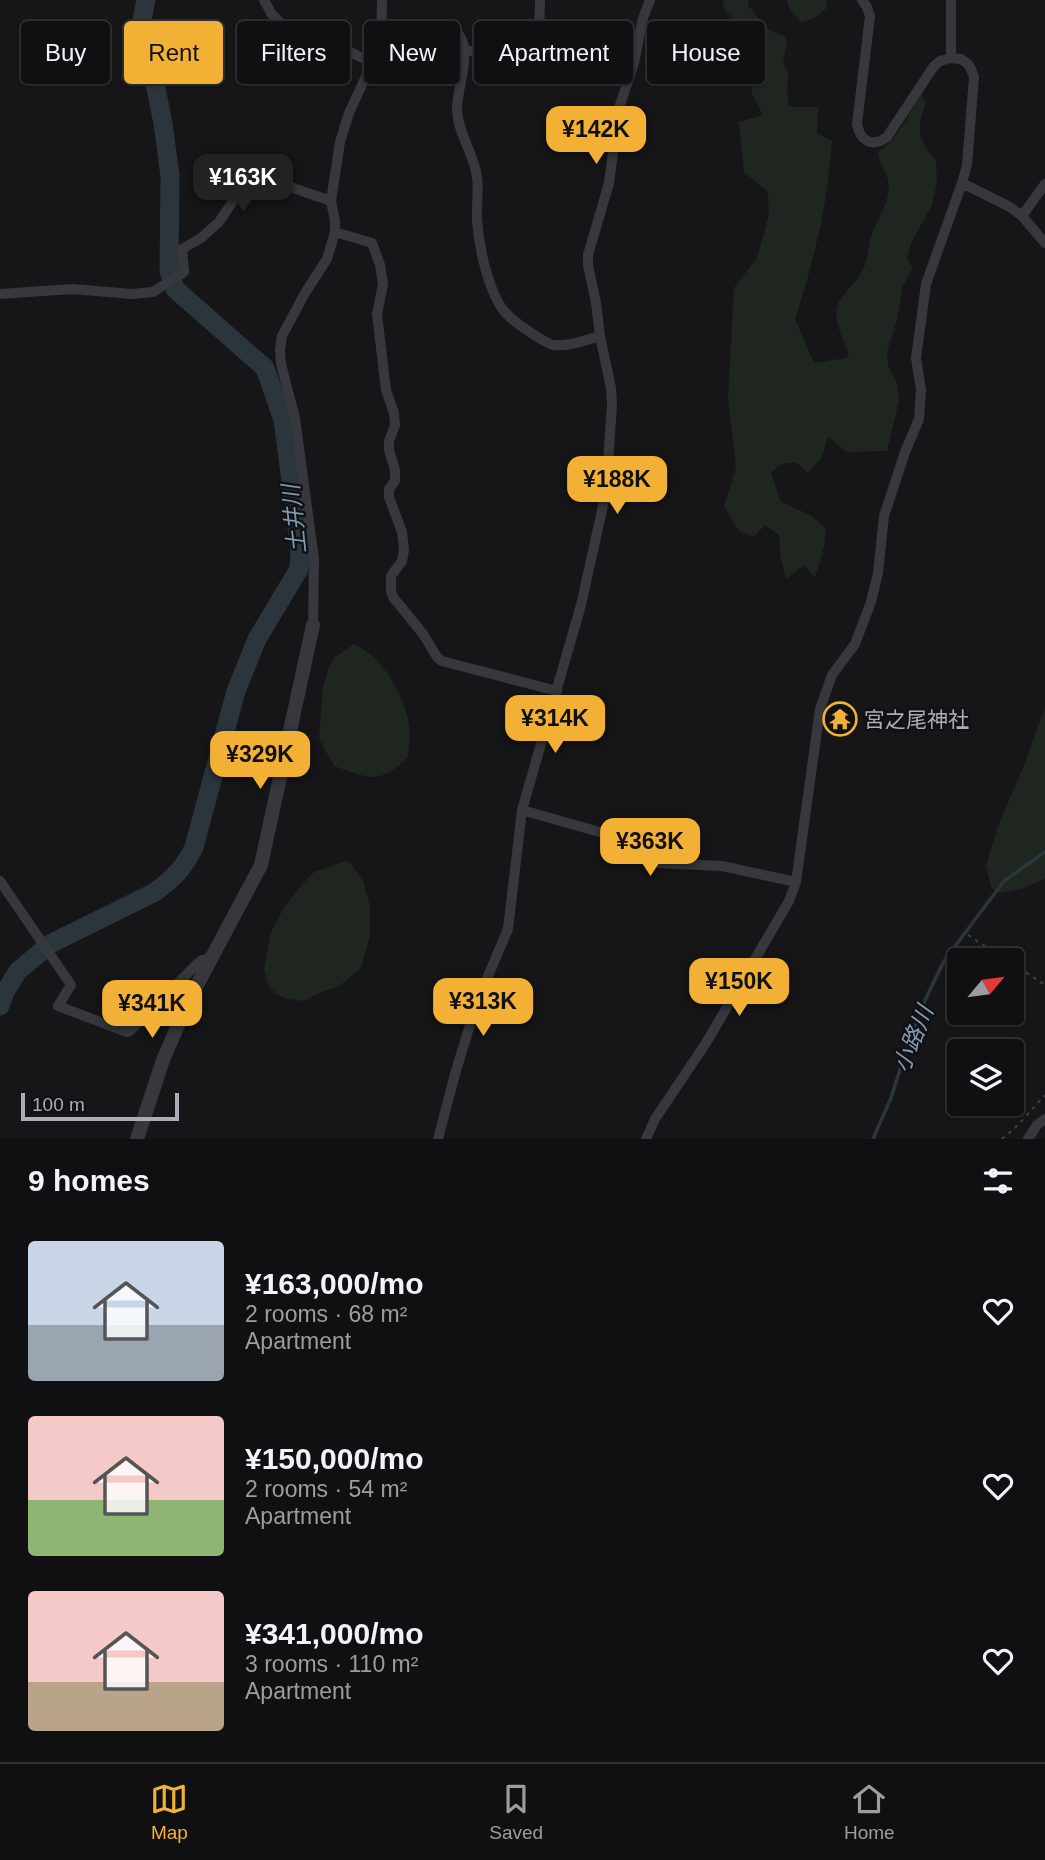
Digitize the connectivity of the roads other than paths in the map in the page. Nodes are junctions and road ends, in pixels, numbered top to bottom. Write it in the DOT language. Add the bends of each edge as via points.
graph roads {
  1 [pos="264,0"];
  2 [pos="382,0"];
  3 [pos="540,0"];
  4 [pos="650,0"];
  5 [pos="862,0"];
  6 [pos="951,0"];
  7 [pos="382,21"];
  8 [pos="539,21"];
  9 [pos="460,36"];
  10 [pos="465,51"];
  11 [pos="474,51"];
  12 [pos="951,58"];
  13 [pos="364,59"];
  14 [pos="364,82"];
  15 [pos="962,183"];
  16 [pos="1045,184"];
  17 [pos="331,201"];
  18 [pos="1022,216"];
  19 [pos="335,232"];
  20 [pos="1045,243"];
  21 [pos="0,294"];
  22 [pos="600,336"];
  23 [pos="313,625"];
  24 [pos="557,691"];
  25 [pos="522,810"];
  26 [pos="0,881"];
  27 [pos="796,882"];
  28 [pos="211,959"];
  29 [pos="1045,1118"];
  30 [pos="137,1139"];
  31 [pos="438,1139"];
  32 [pos="646,1139"];
  33 [pos="1028,1139"];
  1 -- 13 [label="street" via="285,28"];
  2 -- 7 [label="street"];
  3 -- 8 [label="street"];
  4 -- 22 [label="street" via="619,108 609,183 588,255"];
  5 -- 12 [label="street" via="870,16 857,124 862,138 874,143 887,137 934,66"];
  6 -- 12 [label="street"];
  9 -- 10 [label="street"];
  10 -- 11 [label="street"];
  10 -- 22 [label="street" via="457,115 477,177 481,251 492,288 502,309 545,342 567,344"];
  12 -- 15 [label="street" via="968,64 974,77"];
  14 -- 17 [label="street" via="340,142"];
  15 -- 18 [label="street"];
  15 -- 27 [label="street" via="926,284 916,358 919,419 884,516 871,603 855,644 832,675 820,709"];
  16 -- 18 [label="street"];
  17 -- 19 [label="street"];
  17 -- 21 [label="street" via="261,177 251,178 219,222 182,249 184,272 153,292 72,289"];
  18 -- 20 [label="street"];
  19 -- 23 [label="street" via="327,259 282,336 280,350 295,418 313,559"];
  19 -- 24 [label="street" via="372,243 380,265 383,285 377,314 395,425 389,450 395,481 389,497 404,550 391,576 393,597 442,661"];
  22 -- 24 [label="street" via="612,404 606,492"];
  23 -- 28 [label="street" via="261,865"];
  24 -- 25 [label="street"];
  25 -- 27 [label="street" via="610,835 628,843 646,860 722,866"];
  25 -- 31 [label="street" via="508,929 477,1002"];
  26 -- 28 [label="street" via="71,985 58,1006 127,1032 197,964"];
  27 -- 32 [label="street" via="789,901"];
  28 -- 30 [label="street" via="163,1060"];
  29 -- 33 [label="street"];
}
